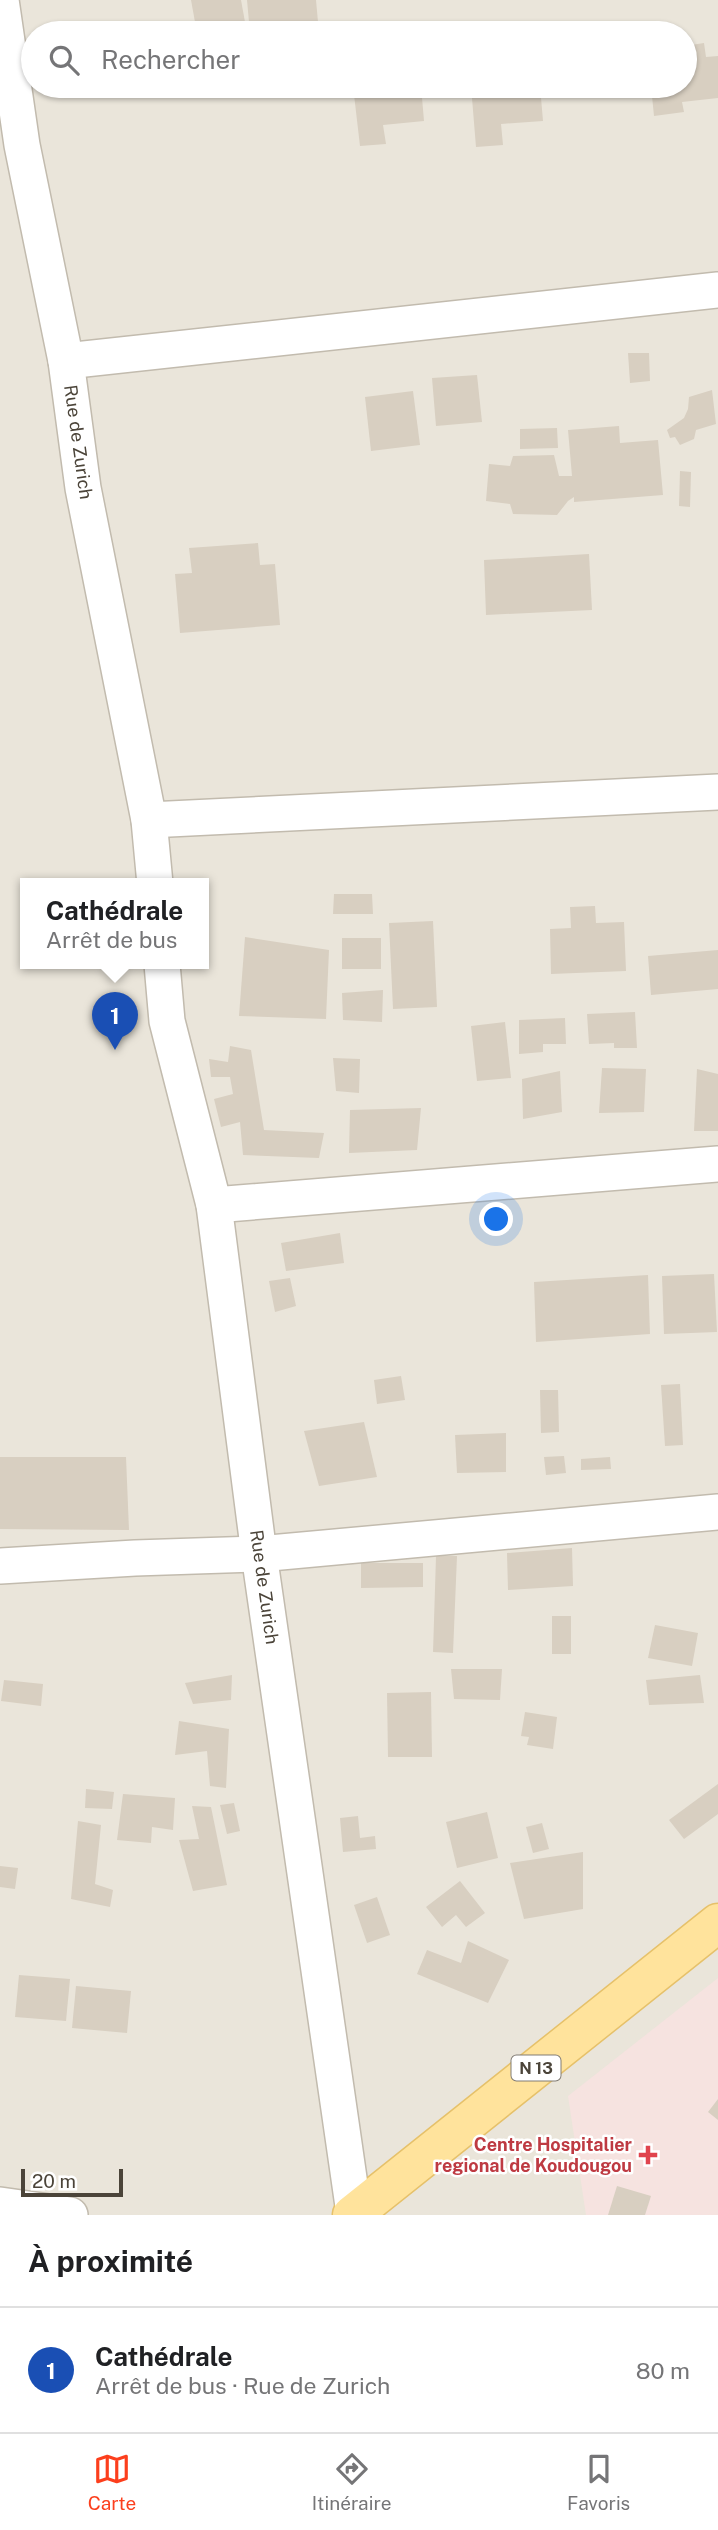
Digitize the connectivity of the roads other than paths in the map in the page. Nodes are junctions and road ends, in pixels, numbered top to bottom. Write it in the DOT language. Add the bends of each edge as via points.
graph roads {
  1 [pos="1,0"];
  2 [pos="718,290"];
  3 [pos="66,361"];
  4 [pos="718,792"];
  5 [pos="149,820"];
  6 [pos="154,878"];
  7 [pos="162,969"];
  8 [pos="718,1164"];
  9 [pos="215,1205"];
  10 [pos="718,1513"];
  11 [pos="259,1554"];
  12 [pos="0,1566"];
  13 [pos="718,1923"];
  14 [pos="0,2205"];
  15 [pos="355,2214"];
  16 [pos="69,2215"];
  1 -- 3 [label="street, Rue de Zurich" via="22,145"];
  2 -- 3 [label="street"];
  3 -- 5 [label="street, Rue de Zurich" via="83,488"];
  4 -- 5 [label="street"];
  5 -- 6 [label="street, Rue de Zurich"];
  7 -- 9 [label="street, Rue de Zurich" via="167,1021"];
  8 -- 9 [label="street"];
  9 -- 11 [label="street, Rue de Zurich"];
  10 -- 11 [label="street"];
  11 -- 12 [label="street"];
  11 -- 15 [label="street, Rue de Zurich"];
  13 -- 15 [label="main road, N 13"];
  14 -- 16 [label="street"];
}
